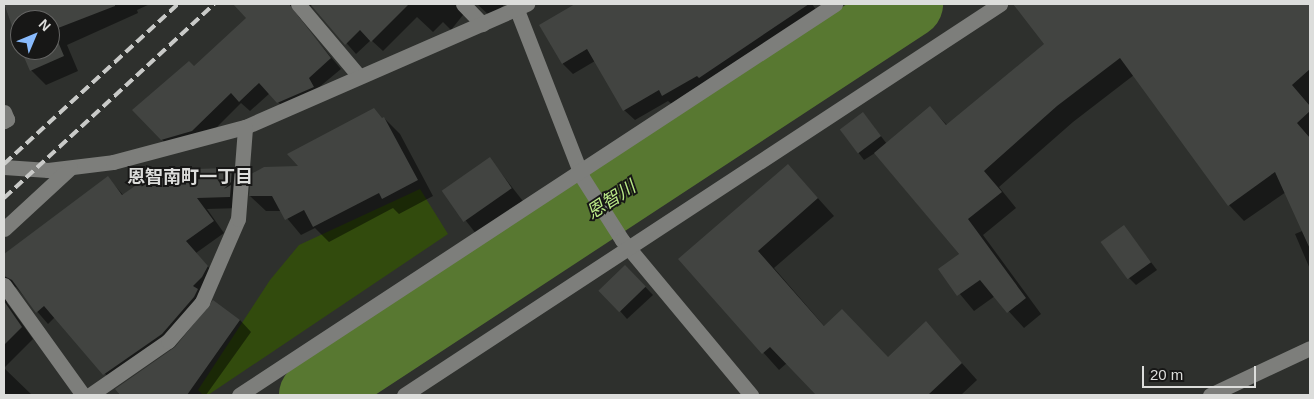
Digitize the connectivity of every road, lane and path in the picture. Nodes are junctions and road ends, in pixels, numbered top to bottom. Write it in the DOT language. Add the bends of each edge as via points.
graph roads {
  1 [pos="298,4"];
  2 [pos="463,4"];
  3 [pos="835,4"];
  4 [pos="1000,4"];
  5 [pos="522,7"];
  6 [pos="482,24"];
  7 [pos="358,75"];
  8 [pos="4,112"];
  9 [pos="4,121"];
  10 [pos="245,126"];
  11 [pos="4,167"];
  12 [pos="70,168"];
  13 [pos="581,174"];
  14 [pos="4,229"];
  15 [pos="626,244"];
  16 [pos="4,285"];
  17 [pos="1310,348"];
  18 [pos="83,395"];
  19 [pos="90,395"];
  20 [pos="239,395"];
  21 [pos="404,395"];
  22 [pos="751,395"];
  23 [pos="1210,395"];
  1 -- 7 [label="street"];
  2 -- 6 [label="street"];
  3 -- 13 [label="street"];
  4 -- 15 [label="street"];
  5 -- 6 [label="street"];
  5 -- 13 [label="street"];
  6 -- 7 [label="street"];
  7 -- 10 [label="street"];
  8 -- 9 [label="street" via="7,119"];
  10 -- 12 [label="street" via="113,162"];
  10 -- 19 [label="street" via="238,219 202,302 168,341"];
  11 -- 12 [label="street"];
  12 -- 14 [label="street"];
  13 -- 15 [label="street"];
  13 -- 20 [label="street"];
  15 -- 21 [label="street"];
  15 -- 22 [label="street"];
  16 -- 18 [label="street"];
  17 -- 23 [label="street"];
}
